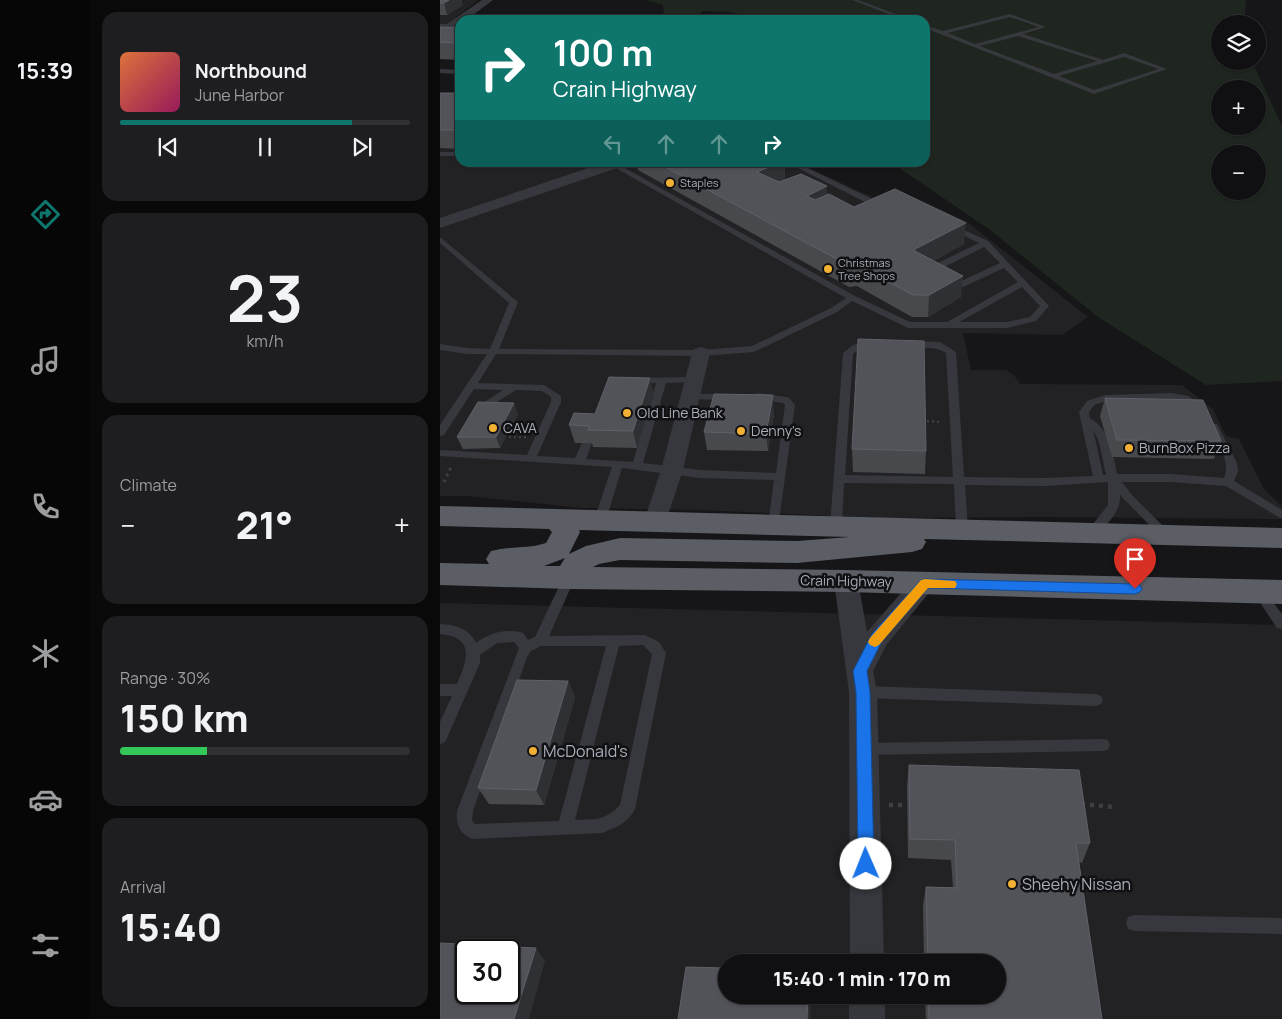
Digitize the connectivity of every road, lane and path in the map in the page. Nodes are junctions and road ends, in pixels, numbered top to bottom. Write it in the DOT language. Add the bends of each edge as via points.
graph roads {
  1 [pos="488,0"];
  2 [pos="854,0"];
  3 [pos="459,15"];
  4 [pos="896,15"];
  5 [pos="444,23"];
  6 [pos="930,28"];
  7 [pos="942,33"];
  8 [pos="440,34"];
  9 [pos="1018,34"];
  10 [pos="976,45"];
  11 [pos="1102,61"];
  12 [pos="440,71"];
  13 [pos="455,72"];
  14 [pos="1054,76"];
  15 [pos="440,154"];
  16 [pos="455,154"];
  17 [pos="601,167"];
  18 [pos="615,167"];
  19 [pos="799,167"];
  20 [pos="890,203"];
  21 [pos="942,221"];
  22 [pos="440,223"];
  23 [pos="440,239"];
  24 [pos="985,243"];
  25 [pos="1005,264"];
  26 [pos="939,266"];
  27 [pos="1023,283"];
  28 [pos="960,285"];
  29 [pos="852,298"];
  30 [pos="948,325"];
  31 [pos="882,344"];
  32 [pos="901,344"];
  33 [pos="440,347"];
  34 [pos="494,351"];
  35 [pos="701,353"];
  36 [pos="628,380"];
  37 [pos="662,380"];
  38 [pos="472,386"];
  39 [pos="514,387"];
  40 [pos="692,389"];
  41 [pos="472,417"];
  42 [pos="1086,420"];
  43 [pos="440,433"];
  44 [pos="587,443"];
  45 [pos="440,453"];
  46 [pos="454,455"];
  47 [pos="531,458"];
  48 [pos="580,462"];
  49 [pos="618,464"];
  50 [pos="636,466"];
  51 [pos="672,470"];
  52 [pos="780,477"];
  53 [pos="1113,478"];
  54 [pos="839,479"];
  55 [pos="1099,479"];
  56 [pos="958,480"];
  57 [pos="444,482"];
  58 [pos="1228,482"];
  59 [pos="442,513"];
  60 [pos="1282,515"];
  61 [pos="556,519"];
  62 [pos="600,520"];
  63 [pos="654,522"];
  64 [pos="774,525"];
  65 [pos="836,526"];
  66 [pos="955,530"];
  67 [pos="1092,533"];
  68 [pos="1166,535"];
  69 [pos="1282,538"];
  70 [pos="440,560"];
  71 [pos="440,574"];
  72 [pos="569,578"];
  73 [pos="846,581"];
  74 [pos="925,583"];
  75 [pos="1271,592"];
  76 [pos="1282,624"];
  77 [pos="440,629"];
  78 [pos="614,640"];
  79 [pos="540,641"];
  80 [pos="526,647"];
  81 [pos="474,652"];
  82 [pos="862,682"];
  83 [pos="440,690"];
  84 [pos="461,690"];
  85 [pos="1096,700"];
  86 [pos="440,738"];
  87 [pos="1103,745"];
  88 [pos="865,749"];
  89 [pos="1078,804"];
  90 [pos="1114,807"];
  91 [pos="565,828"];
  92 [pos="1134,923"];
  93 [pos="1282,926"];
  94 [pos="867,954"];
  95 [pos="867,1004"];
  96 [pos="867,1019"];
  1 -- 3 [label="street"];
  2 -- 4 [label="lane"];
  5 -- 8 [label="lane"];
  6 -- 7 [label="lane"];
  7 -- 9 [label="lane" via="1010,15 1044,27"];
  7 -- 10 [label="lane"];
  9 -- 10 [label="lane"];
  9 -- 11 [label="lane"];
  10 -- 14 [label="lane"];
  11 -- 14 [label="lane"];
  11 -- 14 [label="lane" via="1124,55 1164,69 1094,92"];
  12 -- 13 [label="lane"];
  15 -- 16 [label="lane"];
  17 -- 22 [label="street"];
  18 -- 29 [label="lane"];
  19 -- 20 [label="lane" via="872,202"];
  21 -- 24 [label="lane"];
  23 -- 34 [label="lane" via="514,302"];
  24 -- 25 [label="lane"];
  24 -- 26 [label="lane"];
  25 -- 27 [label="lane"];
  25 -- 28 [label="lane"];
  27 -- 30 [label="lane"];
  27 -- 30 [label="lane" via="1045,306 1033,319 1007,325"];
  29 -- 30 [label="lane" via="908,325"];
  29 -- 35 [label="lane" via="765,345 754,349"];
  31 -- 54 [label="lane" via="864,344 848,354"];
  32 -- 56 [label="lane" via="940,346 951,352"];
  33 -- 34 [label="lane"];
  34 -- 35 [label="lane"];
  34 -- 38 [label="lane"];
  35 -- 40 [label="street"];
  36 -- 37 [label="lane"];
  37 -- 40 [label="lane"];
  37 -- 50 [label="lane"];
  38 -- 39 [label="lane"];
  38 -- 43 [label="lane"];
  39 -- 41 [label="lane"];
  39 -- 47 [label="lane" via="544,388 556,396"];
  40 -- 51 [label="street"];
  40 -- 52 [label="lane" via="786,400 790,405"];
  42 -- 53 [label="lane" via="1100,430"];
  42 -- 55 [label="lane"];
  42 -- 58 [label="lane" via="1085,408 1100,399 1185,398 1208,414 1232,463 1233,471"];
  44 -- 48 [label="lane"];
  45 -- 46 [label="lane"];
  46 -- 47 [label="lane"];
  46 -- 57 [label="path"];
  47 -- 48 [label="lane"];
  48 -- 49 [label="lane"];
  49 -- 50 [label="lane"];
  49 -- 62 [label="lane"];
  50 -- 51 [label="lane"];
  51 -- 52 [label="lane"];
  51 -- 63 [label="street"];
  52 -- 64 [label="lane"];
  53 -- 55 [label="lane"];
  53 -- 58 [label="lane"];
  53 -- 67 [label="lane" via="1113,506"];
  53 -- 68 [label="lane" via="1128,498"];
  54 -- 56 [label="lane"];
  54 -- 65 [label="lane"];
  55 -- 56 [label="lane" via="1046,482"];
  56 -- 66 [label="lane"];
  58 -- 60 [label="lane"];
  59 -- 61 [label="highway"];
  61 -- 62 [label="highway"];
  61 -- 70 [label="highway" via="566,532 562,543 557,550 538,557"];
  62 -- 63 [label="highway"];
  63 -- 64 [label="highway"];
  64 -- 65 [label="highway"];
  65 -- 66 [label="highway"];
  66 -- 67 [label="highway"];
  66 -- 72 [label="highway" via="927,540 797,552 620,549 583,558 572,567"];
  67 -- 68 [label="highway"];
  68 -- 69 [label="highway"];
  71 -- 72 [label="highway, Crain Highway"];
  72 -- 73 [label="highway, Crain Highway"];
  72 -- 79 [label="lane"];
  73 -- 74 [label="highway, Crain Highway"];
  73 -- 82 [label="street"];
  74 -- 75 [label="highway, Crain Highway"];
  74 -- 82 [label="street" via="877,637"];
  75 -- 76 [label="lane"];
  77 -- 81 [label="lane" via="460,632"];
  78 -- 79 [label="lane"];
  78 -- 91 [label="lane"];
  78 -- 91 [label="lane" via="645,640 659,653 627,809 616,820 602,826"];
  79 -- 80 [label="lane"];
  80 -- 81 [label="lane" via="518,637 506,635 486,641"];
  80 -- 91 [label="lane" via="465,811 464,823 472,832"];
  81 -- 84 [label="lane" via="473,663"];
  82 -- 85 [label="lane"];
  82 -- 88 [label="street"];
  83 -- 84 [label="lane"];
  84 -- 86 [label="lane"];
  87 -- 88 [label="lane"];
  88 -- 94 [label="street"];
  89 -- 90 [label="path"];
  92 -- 93 [label="lane"];
  95 -- 96 [label="street"];
}
